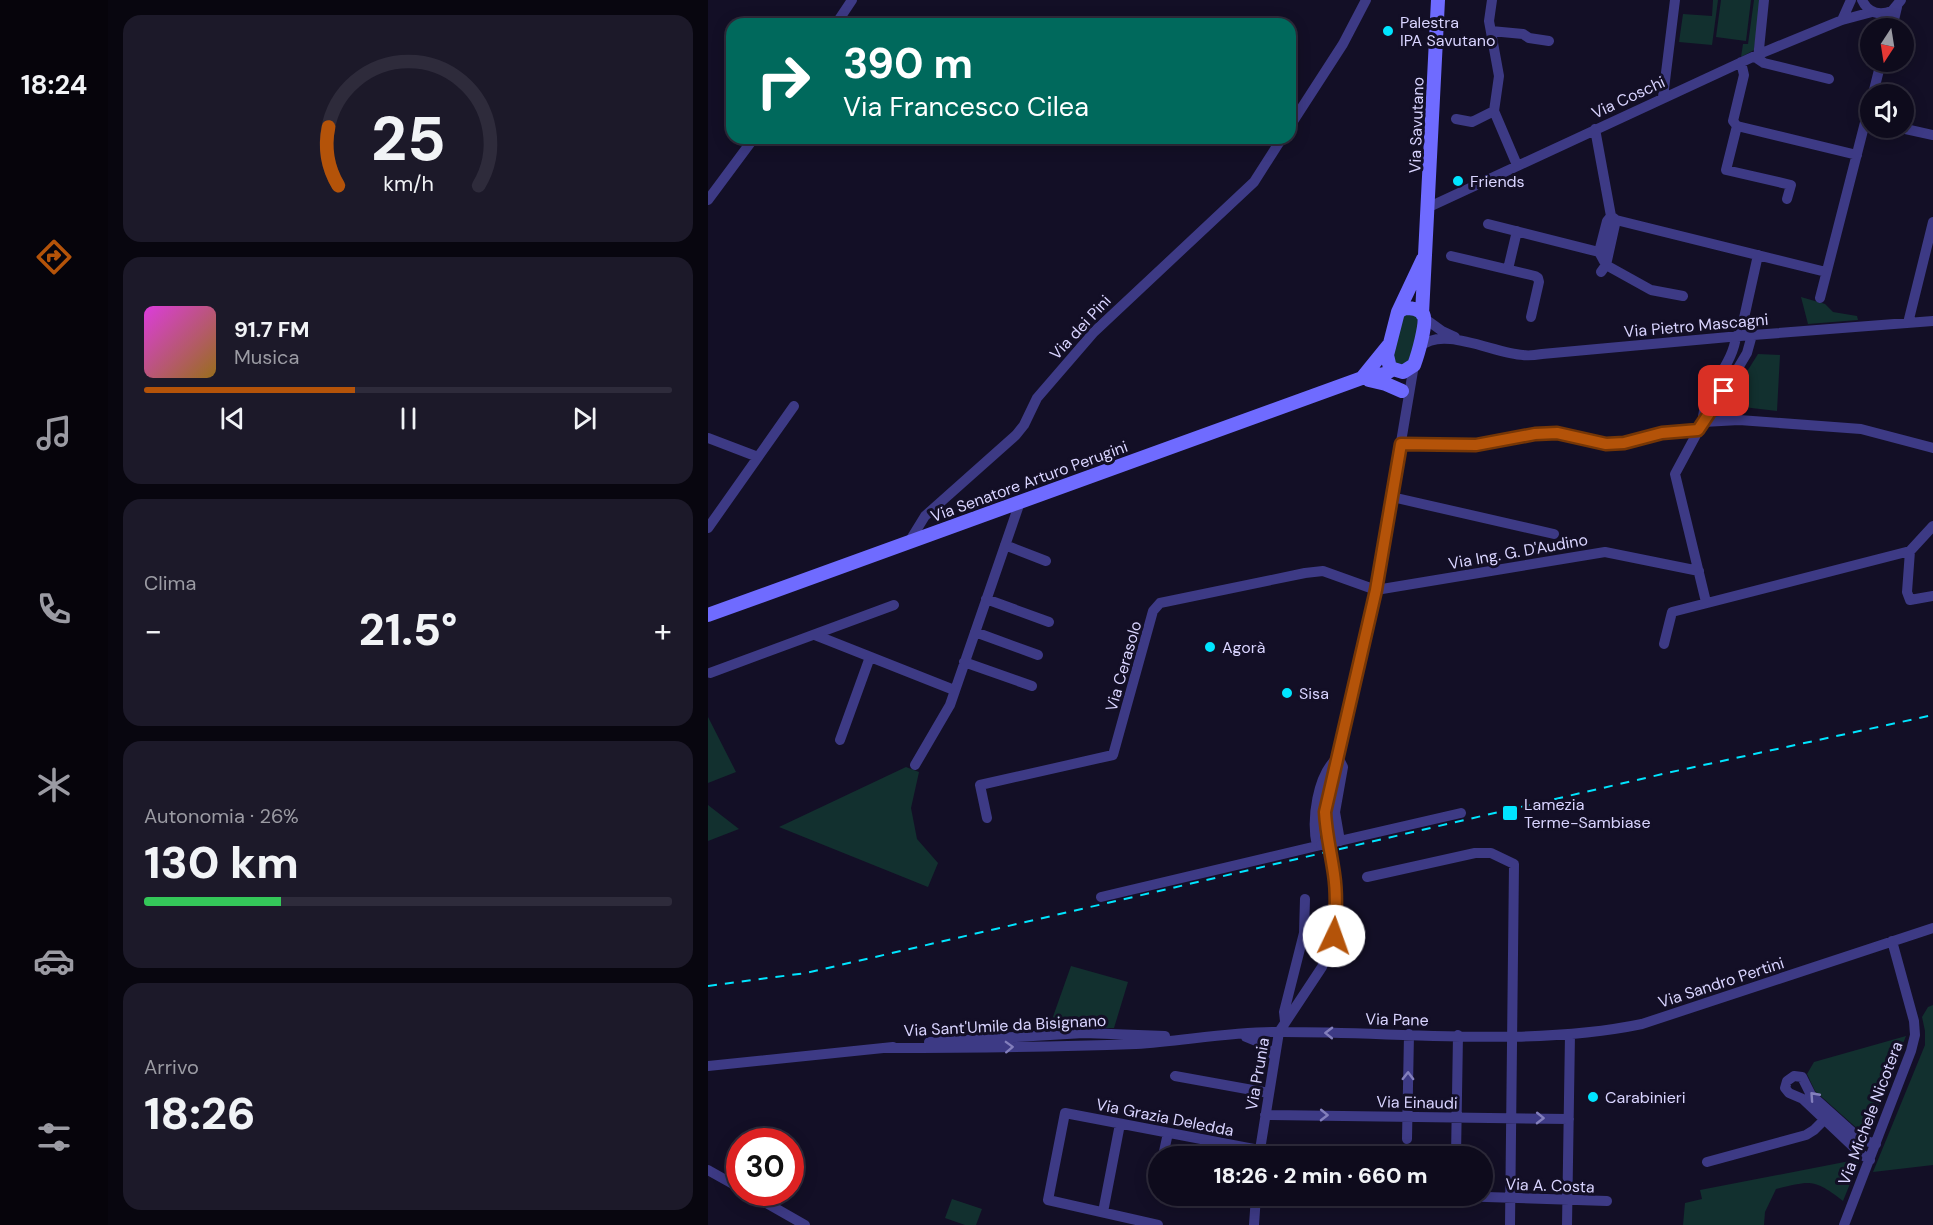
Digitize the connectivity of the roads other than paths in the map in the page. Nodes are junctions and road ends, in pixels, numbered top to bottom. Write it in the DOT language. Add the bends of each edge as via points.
graph roads {
  1 [pos="852,0"];
  2 [pos="1366,0"];
  3 [pos="1438,0"];
  4 [pos="1492,0"];
  5 [pos="1675,0"];
  6 [pos="1764,0"];
  7 [pos="1851,0"];
  8 [pos="1862,0"];
  9 [pos="1900,2"];
  10 [pos="1875,13"];
  11 [pos="840,18"];
  12 [pos="1881,18"];
  13 [pos="1895,18"];
  14 [pos="1842,20"];
  15 [pos="1491,31"];
  16 [pos="1549,41"];
  17 [pos="1757,55"];
  18 [pos="1741,62"];
  19 [pos="1829,79"];
  20 [pos="1664,97"];
  21 [pos="1494,111"];
  22 [pos="1296,117"];
  23 [pos="1456,119"];
  24 [pos="1737,126"];
  25 [pos="1595,129"];
  26 [pos="1914,131"];
  27 [pos="1933,135"];
  28 [pos="1862,138"];
  29 [pos="750,144"];
  30 [pos="1278,144"];
  31 [pos="1857,155"];
  32 [pos="1517,165"];
  33 [pos="1787,199"];
  34 [pos="708,200"];
  35 [pos="1429,207"];
  36 [pos="1613,218"];
  37 [pos="1933,222"];
  38 [pos="1488,224"];
  39 [pos="1517,231"];
  40 [pos="1426,251"];
  41 [pos="1599,252"];
  42 [pos="1758,255"];
  43 [pos="1451,256"];
  44 [pos="1508,269"];
  45 [pos="1603,269"];
  46 [pos="1826,272"];
  47 [pos="1683,296"];
  48 [pos="1820,298"];
  49 [pos="1398,312"];
  50 [pos="1423,316"];
  51 [pos="1531,317"];
  52 [pos="1933,321"];
  53 [pos="1908,323"];
  54 [pos="1752,335"];
  55 [pos="1738,336"];
  56 [pos="1463,341"];
  57 [pos="1388,346"];
  58 [pos="1420,347"];
  59 [pos="1414,366"];
  60 [pos="1394,370"];
  61 [pos="1362,378"];
  62 [pos="1402,391"];
  63 [pos="794,406"];
  64 [pos="1407,414"];
  65 [pos="1700,426"];
  66 [pos="708,438"];
  67 [pos="1401,444"];
  68 [pos="1933,448"];
  69 [pos="758,457"];
  70 [pos="1392,498"];
  71 [pos="1020,502"];
  72 [pos="1933,526"];
  73 [pos="708,528"];
  74 [pos="1554,534"];
  75 [pos="909,542"];
  76 [pos="1005,545"];
  77 [pos="1910,552"];
  78 [pos="1046,561"];
  79 [pos="1699,571"];
  80 [pos="1376,590"];
  81 [pos="1933,596"];
  82 [pos="986,599"];
  83 [pos="1706,602"];
  84 [pos="894,605"];
  85 [pos="708,615"];
  86 [pos="1050,621"];
  87 [pos="975,632"];
  88 [pos="815,635"];
  89 [pos="1664,644"];
  90 [pos="1038,655"];
  91 [pos="870,657"];
  92 [pos="964,662"];
  93 [pos="710,672"];
  94 [pos="1032,686"];
  95 [pos="954,690"];
  96 [pos="840,740"];
  97 [pos="1338,757"];
  98 [pos="915,765"];
  99 [pos="1461,813"];
  100 [pos="987,818"];
  101 [pos="1338,841"];
  102 [pos="1319,846"];
  103 [pos="1367,877"];
  104 [pos="1101,897"];
  105 [pos="1305,899"];
  106 [pos="1933,928"];
  107 [pos="1892,941"];
  108 [pos="1294,1008"];
  109 [pos="1285,1021"];
  110 [pos="1279,1032"];
  111 [pos="1308,1032"];
  112 [pos="1409,1034"];
  113 [pos="1570,1034"];
  114 [pos="1236,1035"];
  115 [pos="1458,1035"];
  116 [pos="1514,1036"];
  117 [pos="1275,1057"];
  118 [pos="708,1066"];
  119 [pos="1175,1076"];
  120 [pos="1269,1094"];
  121 [pos="1265,1114"];
  122 [pos="1407,1117"];
  123 [pos="1456,1117"];
  124 [pos="1512,1118"];
  125 [pos="1569,1119"];
  126 [pos="1824,1120"];
  127 [pos="1120,1124"];
  128 [pos="1168,1133"];
  129 [pos="1407,1139"];
  130 [pos="1222,1143"];
  131 [pos="1876,1144"];
  132 [pos="1165,1146"];
  133 [pos="1221,1146"];
  134 [pos="1233,1146"];
  135 [pos="1260,1146"];
  136 [pos="1456,1146"];
  137 [pos="1870,1160"];
  138 [pos="1707,1162"];
  139 [pos="708,1170"];
  140 [pos="726,1180"];
  141 [pos="1493,1197"];
  142 [pos="1510,1198"];
  143 [pos="1567,1200"];
  144 [pos="1607,1201"];
  145 [pos="772,1206"];
  146 [pos="1255,1206"];
  147 [pos="1103,1212"];
  148 [pos="805,1225"];
  149 [pos="1158,1225"];
  150 [pos="1254,1225"];
  151 [pos="1510,1225"];
  152 [pos="1567,1225"];
  153 [pos="1844,1225"];
  1 -- 11 [label="street"];
  2 -- 22 [label="street"];
  3 -- 35 [label="street, Via Savutano"];
  4 -- 15 [label="street"];
  5 -- 20 [label="street"];
  6 -- 17 [label="street"];
  7 -- 14 [label="street"];
  8 -- 10 [label="street"];
  9 -- 10 [label="street, Via Coschi" via="1885,14"];
  9 -- 13 [label="street"];
  10 -- 12 [label="street"];
  10 -- 14 [label="street, Via Coschi"];
  14 -- 17 [label="street, Via Coschi"];
  15 -- 16 [label="street"];
  15 -- 21 [label="street" via="1499,76"];
  17 -- 18 [label="street, Via Coschi"];
  17 -- 19 [label="street" via="1764,63"];
  18 -- 20 [label="street, Via Coschi"];
  18 -- 24 [label="street" via="1744,75 1733,121"];
  20 -- 25 [label="street, Via Coschi"];
  21 -- 23 [label="street" via="1472,122"];
  21 -- 32 [label="street"];
  24 -- 31 [label="street"];
  24 -- 33 [label="street" via="1726,170 1791,185"];
  25 -- 32 [label="street, Via Coschi"];
  25 -- 36 [label="street"];
  26 -- 27 [label="street"];
  28 -- 31 [label="street"];
  29 -- 34 [label="street"];
  30 -- 75 [label="street, Via dei Pini" via="1254,182 1094,332 1037,398 1016,435 925,516"];
  31 -- 46 [label="street"];
  32 -- 35 [label="street, Via Coschi"];
  35 -- 40 [label="street, Via Savutano"];
  36 -- 41 [label="street" via="1607,221"];
  36 -- 42 [label="street"];
  36 -- 45 [label="street"];
  37 -- 53 [label="street"];
  38 -- 39 [label="street"];
  39 -- 41 [label="street"];
  39 -- 44 [label="street"];
  40 -- 49 [label="street"];
  40 -- 50 [label="street, Via Savutano"];
  41 -- 45 [label="street"];
  42 -- 46 [label="street"];
  42 -- 55 [label="street"];
  43 -- 44 [label="street"];
  44 -- 51 [label="street" via="1538,278"];
  45 -- 47 [label="street" via="1652,290"];
  46 -- 48 [label="street"];
  49 -- 50 [label="street" via="1413,308"];
  49 -- 57 [label="street"];
  50 -- 56 [label="street"];
  50 -- 58 [label="street, Via Savutano"];
  52 -- 53 [label="street, Via Pietro Mascagni"];
  53 -- 54 [label="street, Via Pietro Mascagni"];
  54 -- 55 [label="street, Via Pietro Mascagni"];
  54 -- 65 [label="street" via="1747,353"];
  55 -- 56 [label="street, Via Pietro Mascagni" via="1522,355"];
  55 -- 65 [label="street" via="1702,409"];
  56 -- 58 [label="street" via="1435,338"];
  57 -- 60 [label="street" via="1388,363"];
  57 -- 61 [label="street"];
  58 -- 59 [label="street, Via Savutano"];
  59 -- 60 [label="street, Via Senatore Arturo Perugini" via="1403,372"];
  59 -- 64 [label="street"];
  60 -- 61 [label="street, Via Senatore Arturo Perugini"];
  60 -- 62 [label="street"];
  61 -- 62 [label="street"];
  61 -- 71 [label="street, Via Senatore Arturo Perugini"];
  62 -- 64 [label="street"];
  63 -- 69 [label="street"];
  64 -- 67 [label="street"];
  65 -- 67 [label="street" via="1624,443 1606,444 1557,433 1476,445"];
  65 -- 68 [label="street" via="1740,420 1861,429"];
  65 -- 79 [label="street" via="1675,474"];
  66 -- 69 [label="street"];
  67 -- 70 [label="street"];
  69 -- 73 [label="street"];
  70 -- 74 [label="street"];
  70 -- 80 [label="street"];
  71 -- 75 [label="street, Via Senatore Arturo Perugini"];
  71 -- 76 [label="street"];
  72 -- 77 [label="street"];
  75 -- 85 [label="street, Via Senatore Arturo Perugini"];
  76 -- 78 [label="street"];
  76 -- 82 [label="street"];
  77 -- 81 [label="street" via="1907,592 1911,600"];
  77 -- 83 [label="street"];
  79 -- 80 [label="street, Via Ing. G. D'Audino" via="1605,552"];
  79 -- 83 [label="street"];
  80 -- 97 [label="street"];
  80 -- 100 [label="street, Via Cerasolo" via="1323,571 1160,603 1154,611 1113,755 980,785"];
  82 -- 86 [label="street"];
  82 -- 87 [label="street"];
  83 -- 89 [label="street" via="1672,612"];
  84 -- 88 [label="street"];
  87 -- 90 [label="street"];
  87 -- 92 [label="street"];
  88 -- 91 [label="street"];
  88 -- 93 [label="street"];
  91 -- 95 [label="street"];
  91 -- 96 [label="street"];
  92 -- 94 [label="street"];
  92 -- 95 [label="street"];
  95 -- 98 [label="street" via="950,705"];
  97 -- 101 [label="street" via="1343,767 1335,812"];
  97 -- 102 [label="street" via="1322,778 1315,820"];
  97 -- 108 [label="street" via="1325,812 1334,876 1334,936 1322,967"];
  99 -- 101 [label="street"];
  101 -- 102 [label="street, bridge"];
  102 -- 104 [label="street"];
  103 -- 116 [label="street" via="1475,853 1491,854 1514,864"];
  105 -- 109 [label="street" via="1304,933"];
  106 -- 107 [label="street, Via Sandro Pertini"];
  107 -- 113 [label="street, Via Sandro Pertini" via="1642,1024"];
  107 -- 131 [label="street, Via Michele Nicotera" via="1913,1013 1915,1035"];
  108 -- 109 [label="street"];
  108 -- 111 [label="street" via="1294,1026"];
  109 -- 110 [label="street, Via Prunia"];
  110 -- 111 [label="street, Via Pane"];
  110 -- 114 [label="street, Via Pane"];
  110 -- 117 [label="street, Via Prunia"];
  112 -- 111 [label="street, Via Pane, one-way"];
  112 -- 115 [label="street, Via Pane"];
  122 -- 112 [label="street, one-way"];
  113 -- 116 [label="street, Via Sandro Pertini"];
  113 -- 125 [label="street"];
  114 -- 117 [label="street" via="1256,1040"];
  114 -- 118 [label="street, Via Sant'Umile da Bisignano" via="1137,1044 887,1048"];
  115 -- 116 [label="street, Via Pane"];
  115 -- 123 [label="street"];
  116 -- 124 [label="street"];
  117 -- 120 [label="street, Via Prunia"];
  119 -- 120 [label="street"];
  120 -- 121 [label="street, Via Prunia"];
  121 -- 122 [label="street, Via Einaudi, one-way"];
  121 -- 135 [label="street, Via Prunia"];
  122 -- 123 [label="street, Via Einaudi"];
  122 -- 129 [label="street"];
  123 -- 124 [label="street, Via Einaudi"];
  123 -- 136 [label="street"];
  124 -- 125 [label="street, Via Einaudi, one-way"];
  124 -- 142 [label="street"];
  125 -- 143 [label="street"];
  131 -- 126 [label="street, one-way" via="1860,1139 1811,1095 1802,1077 1790,1078 1786,1091 1803,1099"];
  126 -- 137 [label="street"];
  126 -- 138 [label="street" via="1806,1135"];
  127 -- 128 [label="street, Via Grazia Deledda"];
  127 -- 147 [label="street"];
  127 -- 147 [label="street, Via Grazia Deledda" via="1065,1113 1048,1200"];
  128 -- 130 [label="street, Via Grazia Deledda"];
  128 -- 132 [label="street"];
  130 -- 133 [label="street"];
  130 -- 134 [label="street, Via Grazia Deledda"];
  131 -- 137 [label="street, Via Michele Nicotera"];
  137 -- 153 [label="street, Via Michele Nicotera"];
  139 -- 140 [label="street"];
  141 -- 142 [label="street, Via A. Costa"];
  142 -- 143 [label="street, Via A. Costa"];
  142 -- 151 [label="street"];
  143 -- 144 [label="street, Via A. Costa"];
  143 -- 152 [label="street"];
  145 -- 148 [label="street"];
  146 -- 150 [label="street"];
  147 -- 149 [label="street"];
}
